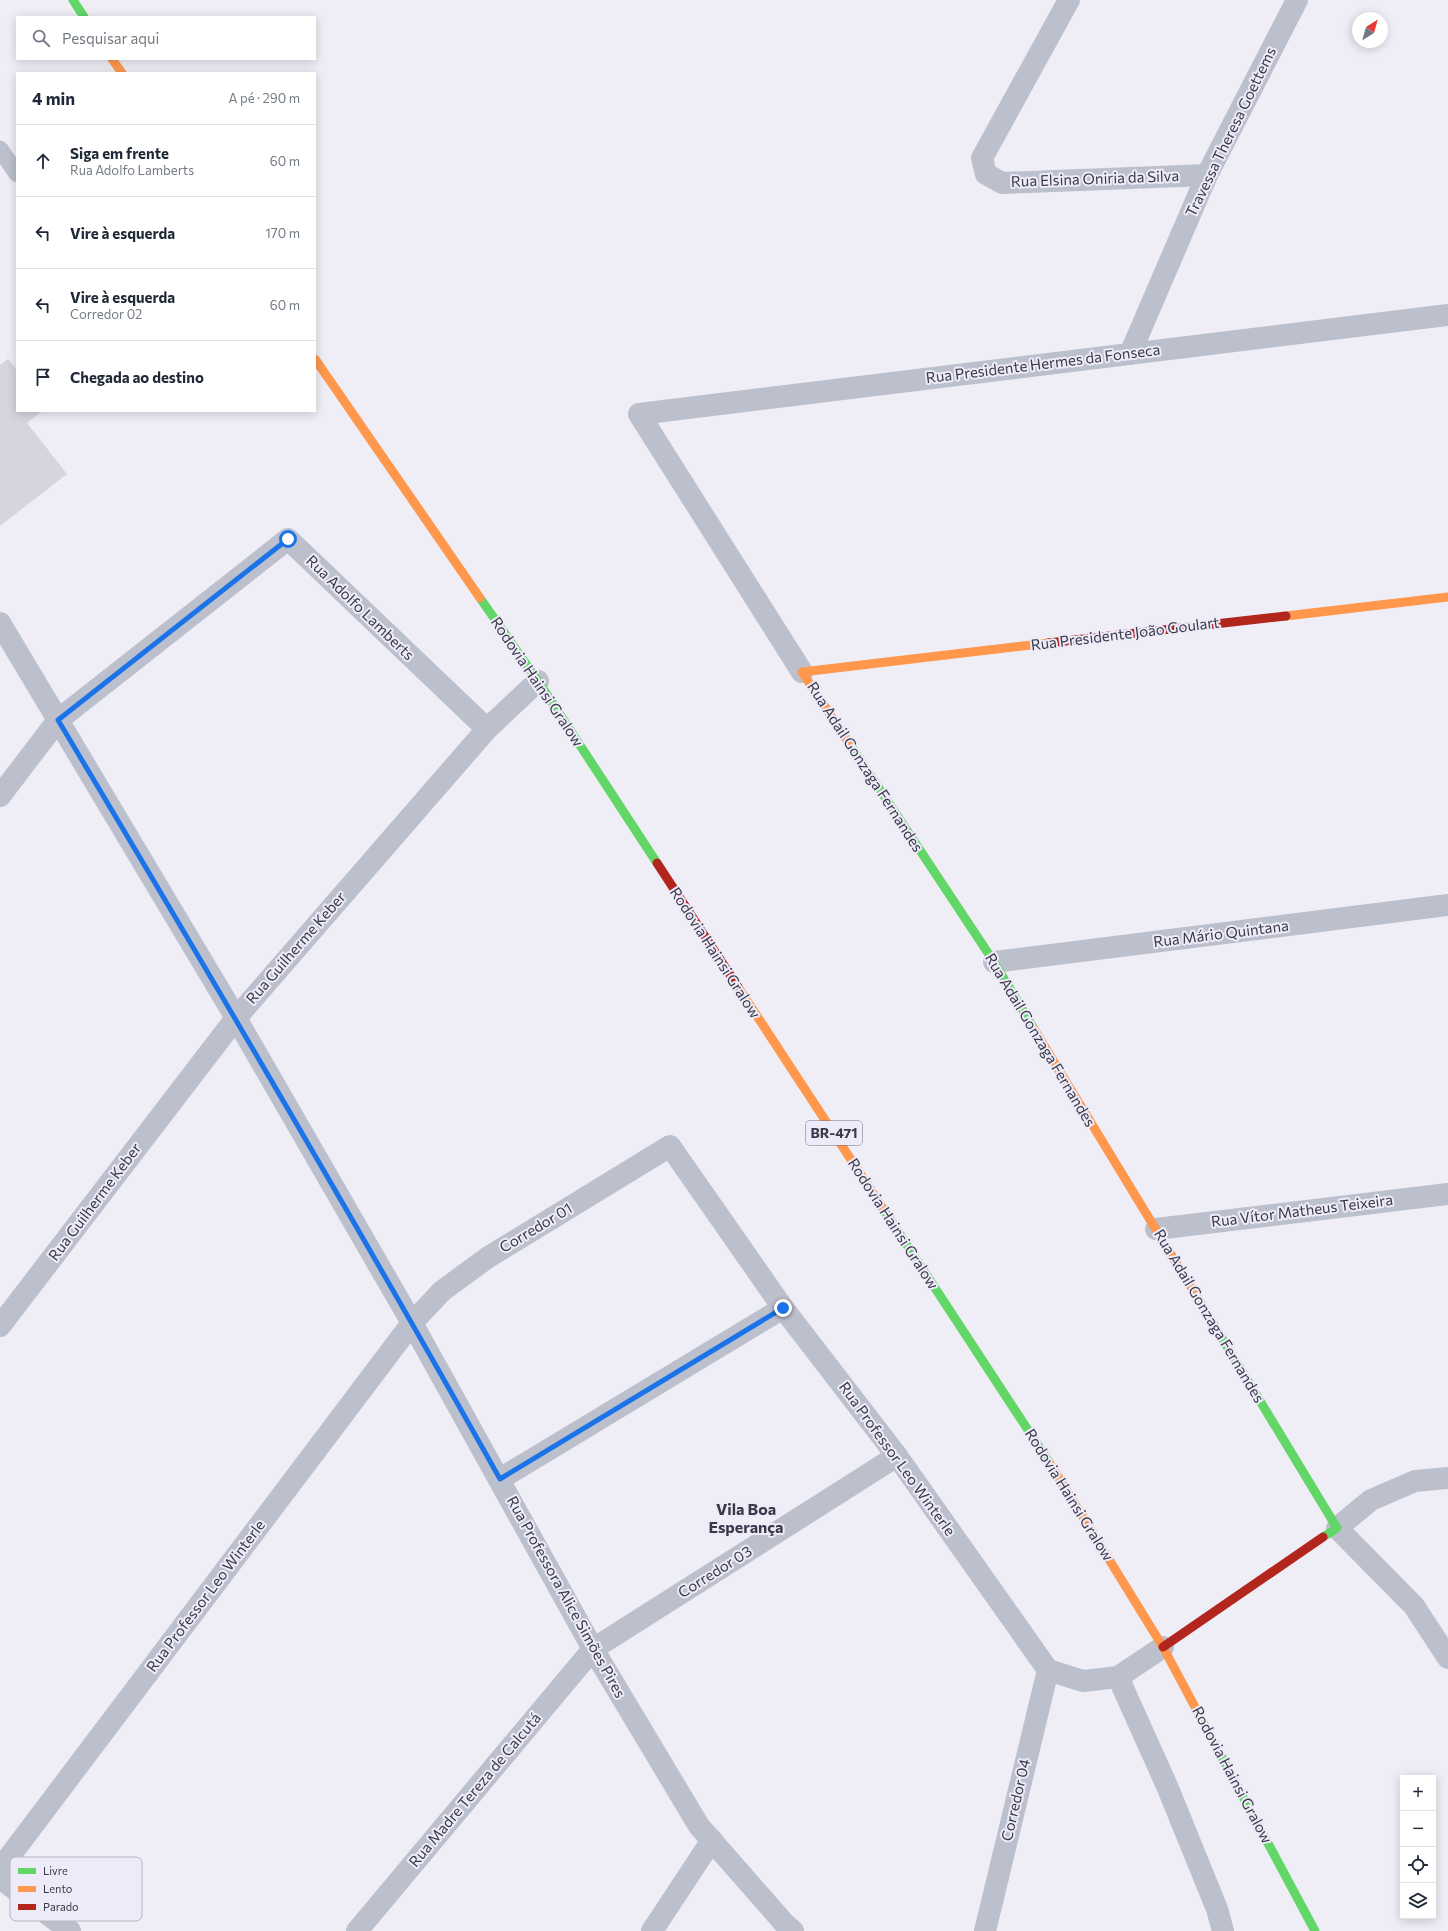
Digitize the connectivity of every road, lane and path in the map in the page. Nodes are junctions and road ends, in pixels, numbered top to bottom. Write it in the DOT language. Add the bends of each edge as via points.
graph roads {
  1 [pos="73,0"];
  2 [pos="1069,0"];
  3 [pos="1297,0"];
  4 [pos="83,16"];
  5 [pos="113,60"];
  6 [pos="121,72"];
  7 [pos="0,149"];
  8 [pos="16,173"];
  9 [pos="1206,176"];
  10 [pos="1448,314"];
  11 [pos="1130,354"];
  12 [pos="316,360"];
  13 [pos="639,414"];
  14 [pos="1448,597"];
  15 [pos="0,622"];
  16 [pos="802,672"];
  17 [pos="538,681"];
  18 [pos="58,720"];
  19 [pos="487,729"];
  20 [pos="0,796"];
  21 [pos="1448,905"];
  22 [pos="994,962"];
  23 [pos="236,1018"];
  24 [pos="670,1146"];
  25 [pos="1448,1194"];
  26 [pos="1156,1229"];
  27 [pos="783,1308"];
  28 [pos="412,1323"];
  29 [pos="0,1326"];
  30 [pos="898,1456"];
  31 [pos="1448,1478"];
  32 [pos="500,1479"];
  33 [pos="1337,1528"];
  34 [pos="1163,1647"];
  35 [pos="593,1649"];
  36 [pos="1448,1658"];
  37 [pos="1048,1670"];
  38 [pos="1118,1676"];
  39 [pos="712,1840"];
  40 [pos="0,1869"];
  41 [pos="0,1878"];
  42 [pos="10,1886"];
  43 [pos="57,1921"];
  44 [pos="70,1931"];
  45 [pos="357,1931"];
  46 [pos="652,1931"];
  47 [pos="793,1931"];
  48 [pos="985,1931"];
  49 [pos="1223,1931"];
  50 [pos="1315,1931"];
  1 -- 4 [label="main road"];
  2 -- 9 [label="street, Rua Elsina Oniria da Silva" via="982,158 986,174 1002,183"];
  3 -- 9 [label="street, Travessa Theresa Goettems"];
  5 -- 6 [label="main road"];
  7 -- 8 [label="lane"];
  9 -- 11 [label="street, Travessa Theresa Goettems"];
  10 -- 11 [label="street, Rua Presidente Hermes da Fonseca"];
  11 -- 13 [label="street, Rua Presidente Hermes da Fonseca"];
  12 -- 17 [label="main road, Rodovia Hainsi Gralow / BR-471"];
  13 -- 16 [label="street, Rua Adail Gonzaga Fernandes"];
  14 -- 16 [label="main road, Rua Presidente João Goulart"];
  15 -- 18 [label="street, Rua Professora Alice Simões Pires"];
  16 -- 22 [label="main road, Rua Adail Gonzaga Fernandes"];
  17 -- 19 [label="street, Rua Guilherme Keber"];
  17 -- 34 [label="main road, Rodovia Hainsi Gralow / BR-471" via="1049,1462"];
  18 -- 19 [label="street, Rua Adolfo Lamberts" via="288,539"];
  18 -- 20 [label="street, Rua Adolfo Lamberts"];
  18 -- 23 [label="street, Rua Professora Alice Simões Pires"];
  19 -- 23 [label="street, Rua Guilherme Keber"];
  21 -- 22 [label="street, Rua Mário Quintana"];
  22 -- 26 [label="main road, Rua Adail Gonzaga Fernandes"];
  23 -- 28 [label="street, Rua Professora Alice Simões Pires"];
  23 -- 29 [label="street, Rua Guilherme Keber"];
  24 -- 27 [label="street, Rua Professor Leo Winterle"];
  24 -- 28 [label="street, Corredor 01" via="487,1258 442,1291"];
  25 -- 26 [label="street, Rua Vítor Matheus Teixeira"];
  26 -- 33 [label="main road, Rua Adail Gonzaga Fernandes"];
  27 -- 30 [label="street, Rua Professor Leo Winterle"];
  27 -- 32 [label="street"];
  28 -- 32 [label="street, Rua Professora Alice Simões Pires"];
  28 -- 40 [label="street, Rua Professor Leo Winterle"];
  30 -- 35 [label="street, Corredor 03"];
  30 -- 37 [label="street, Rua Professor Leo Winterle"];
  31 -- 33 [label="street" via="1415,1481 1372,1500"];
  32 -- 35 [label="street, Rua Professora Alice Simões Pires"];
  33 -- 34 [label="main road"];
  33 -- 36 [label="street, Rua Adail Gonzaga Fernandes" via="1414,1606"];
  34 -- 38 [label="street"];
  34 -- 50 [label="main road, Rodovia Hainsi Gralow / BR-471"];
  35 -- 39 [label="street, Rua Professora Alice Simões Pires" via="699,1826"];
  35 -- 45 [label="street, Rua Madre Tereza de Calcutá"];
  37 -- 38 [label="street" via="1083,1681"];
  37 -- 48 [label="street, Corredor 04"];
  38 -- 49 [label="street" via="1167,1786 1217,1909"];
  39 -- 46 [label="street"];
  39 -- 47 [label="street, Rua Professora Alice Simões Pires"];
  41 -- 42 [label="street"];
  43 -- 44 [label="street"];
}
